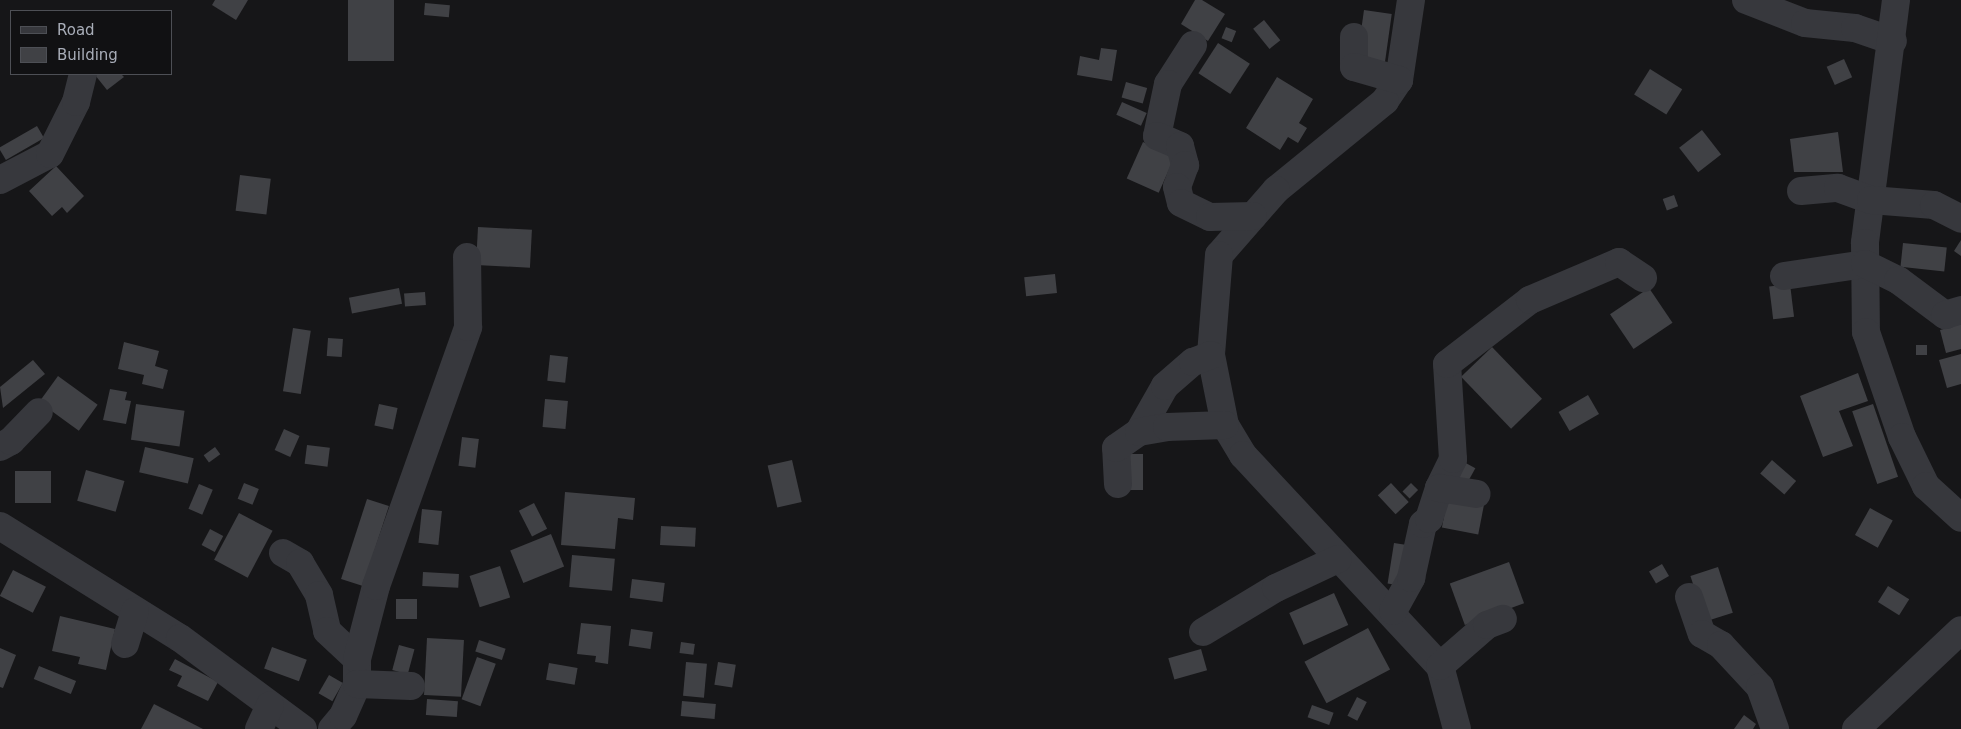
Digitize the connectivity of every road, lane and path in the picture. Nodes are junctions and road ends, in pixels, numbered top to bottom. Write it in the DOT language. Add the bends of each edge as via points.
graph roads {
  1 [pos="1411,0"];
  2 [pos="1746,0"];
  3 [pos="1896,0"];
  4 [pos="1354,36"];
  5 [pos="1893,41"];
  6 [pos="1193,46"];
  7 [pos="83,75"];
  8 [pos="1399,80"];
  9 [pos="0,180"];
  10 [pos="1801,191"];
  11 [pos="1871,200"];
  12 [pos="1253,216"];
  13 [pos="1210,217"];
  14 [pos="1961,219"];
  15 [pos="466,257"];
  16 [pos="1865,264"];
  17 [pos="1217,270"];
  18 [pos="1784,276"];
  19 [pos="1643,278"];
  20 [pos="1961,310"];
  21 [pos="1211,355"];
  22 [pos="40,412"];
  23 [pos="1225,425"];
  24 [pos="1139,432"];
  25 [pos="0,447"];
  26 [pos="1118,484"];
  27 [pos="1439,488"];
  28 [pos="1477,494"];
  29 [pos="1961,518"];
  30 [pos="0,526"];
  31 [pos="283,553"];
  32 [pos="1338,559"];
  33 [pos="1689,597"];
  34 [pos="134,610"];
  35 [pos="1393,611"];
  36 [pos="1503,619"];
  37 [pos="1204,632"];
  38 [pos="1957,643"];
  39 [pos="125,644"];
  40 [pos="1440,666"];
  41 [pos="357,671"];
  42 [pos="411,686"];
  43 [pos="264,717"];
  44 [pos="303,729"];
  45 [pos="332,729"];
  46 [pos="1456,729"];
  47 [pos="1775,729"];
  48 [pos="1856,729"];
  1 -- 8 [label="street"];
  2 -- 5 [label="street" via="1805,23 1855,28"];
  3 -- 5 [label="street"];
  4 -- 8 [label="street" via="1354,67"];
  5 -- 11 [label="street"];
  6 -- 13 [label="street" via="1168,84 1157,136 1180,146 1185,165 1177,187 1181,203"];
  7 -- 9 [label="street" via="76,102 50,154"];
  8 -- 12 [label="street" via="1385,101 1276,190"];
  10 -- 11 [label="street" via="1838,188"];
  11 -- 14 [label="street" via="1934,205"];
  11 -- 16 [label="street"];
  12 -- 13 [label="street"];
  12 -- 17 [label="street" via="1219,255"];
  13 -- 17 [label="street" via="1208,242"];
  15 -- 41 [label="street" via="468,327 452,381 414,473"];
  16 -- 18 [label="street"];
  16 -- 20 [label="street" via="1898,280 1945,315"];
  16 -- 29 [label="street" via="1866,332 1902,437 1926,486"];
  17 -- 21 [label="street"];
  19 -- 27 [label="street" via="1619,262 1530,300 1447,364 1453,459"];
  21 -- 23 [label="street"];
  21 -- 24 [label="street" via="1194,362 1165,386"];
  22 -- 25 [label="street" via="11,442"];
  23 -- 24 [label="street" via="1177,426"];
  23 -- 32 [label="street" via="1243,455"];
  24 -- 26 [label="street" via="1116,448"];
  27 -- 28 [label="street"];
  27 -- 35 [label="street" via="1429,519 1423,524 1411,578"];
  30 -- 34 [label="street"];
  31 -- 41 [label="street" via="300,563 319,595 327,631"];
  32 -- 35 [label="street"];
  32 -- 37 [label="street" via="1276,588"];
  33 -- 47 [label="street" via="1702,634 1721,645 1760,687"];
  34 -- 39 [label="street"];
  34 -- 43 [label="street" via="180,638"];
  35 -- 40 [label="street"];
  36 -- 40 [label="street" via="1487,625"];
  38 -- 48 [label="street"];
  40 -- 46 [label="street"];
  41 -- 42 [label="street"];
  41 -- 45 [label="street" via="343,716"];
  43 -- 44 [label="street"];
}
